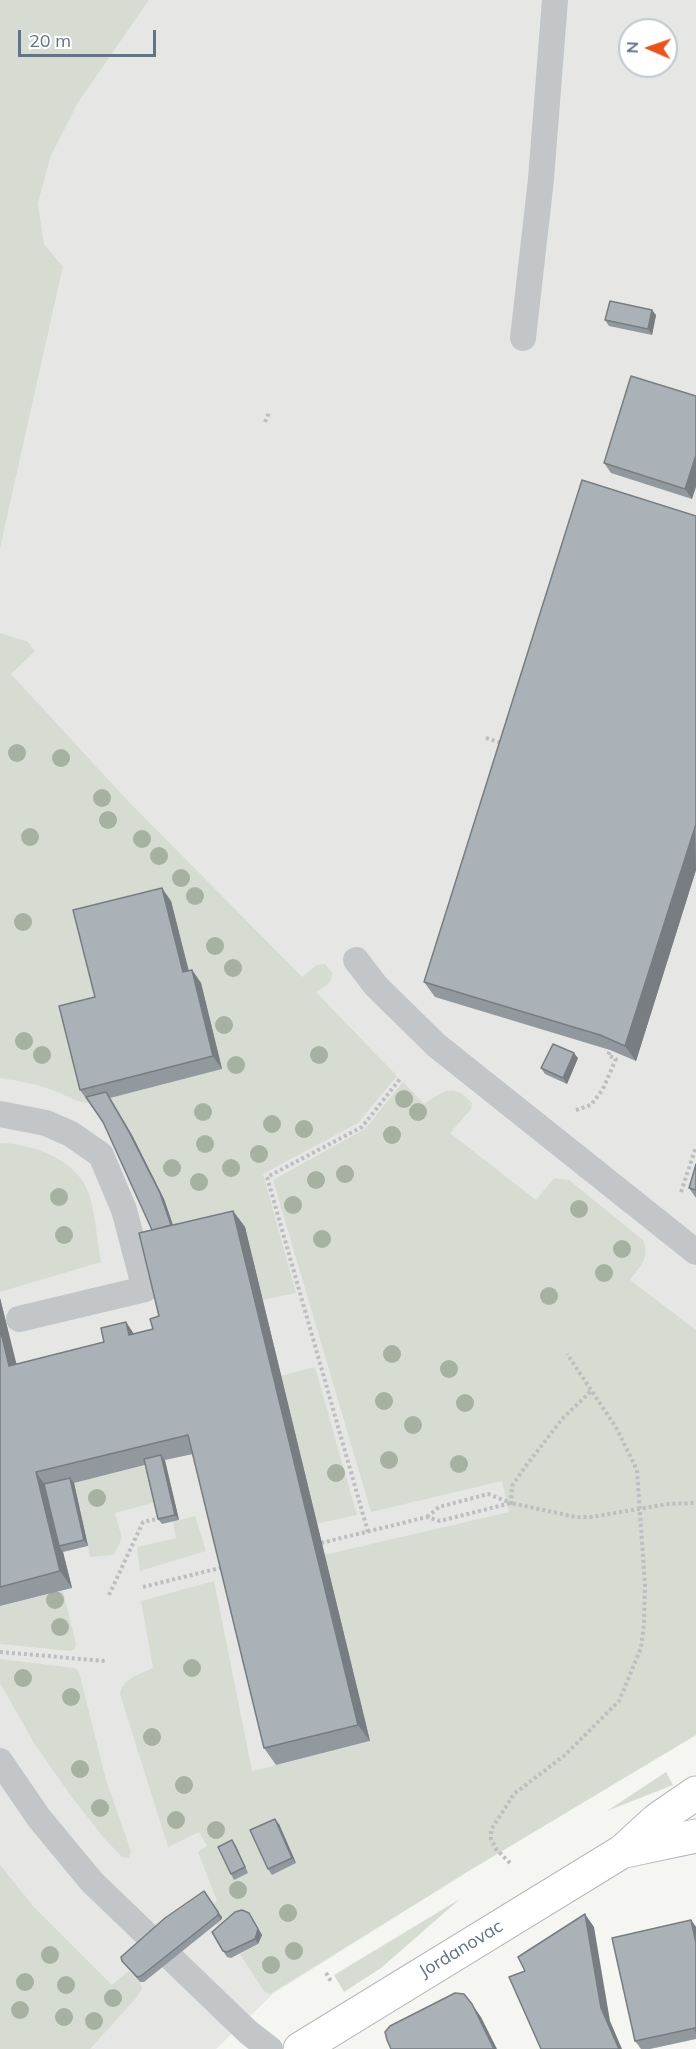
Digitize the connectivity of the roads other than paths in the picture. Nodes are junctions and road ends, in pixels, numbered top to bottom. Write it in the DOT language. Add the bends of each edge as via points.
graph roads {
  1 [pos="555,0"];
  2 [pos="524,338"];
  3 [pos="356,960"];
  4 [pos="0,1114"];
  5 [pos="696,1251"];
  6 [pos="19,1319"];
  7 [pos="0,1761"];
  8 [pos="696,1793"];
  9 [pos="696,1836"];
  10 [pos="623,1851"];
  11 [pos="270,2049"];
  12 [pos="300,2049"];
  1 -- 2 [label="lane"];
  3 -- 5 [label="lane" via="435,1045"];
  4 -- 6 [label="lane" via="46,1123 101,1155 124,1210 145,1289"];
  7 -- 11 [label="lane" via="39,1818 92,1882"];
  8 -- 10 [label="main road"];
  9 -- 10 [label="main road"];
  10 -- 12 [label="main road, Jordanovac"];
}
